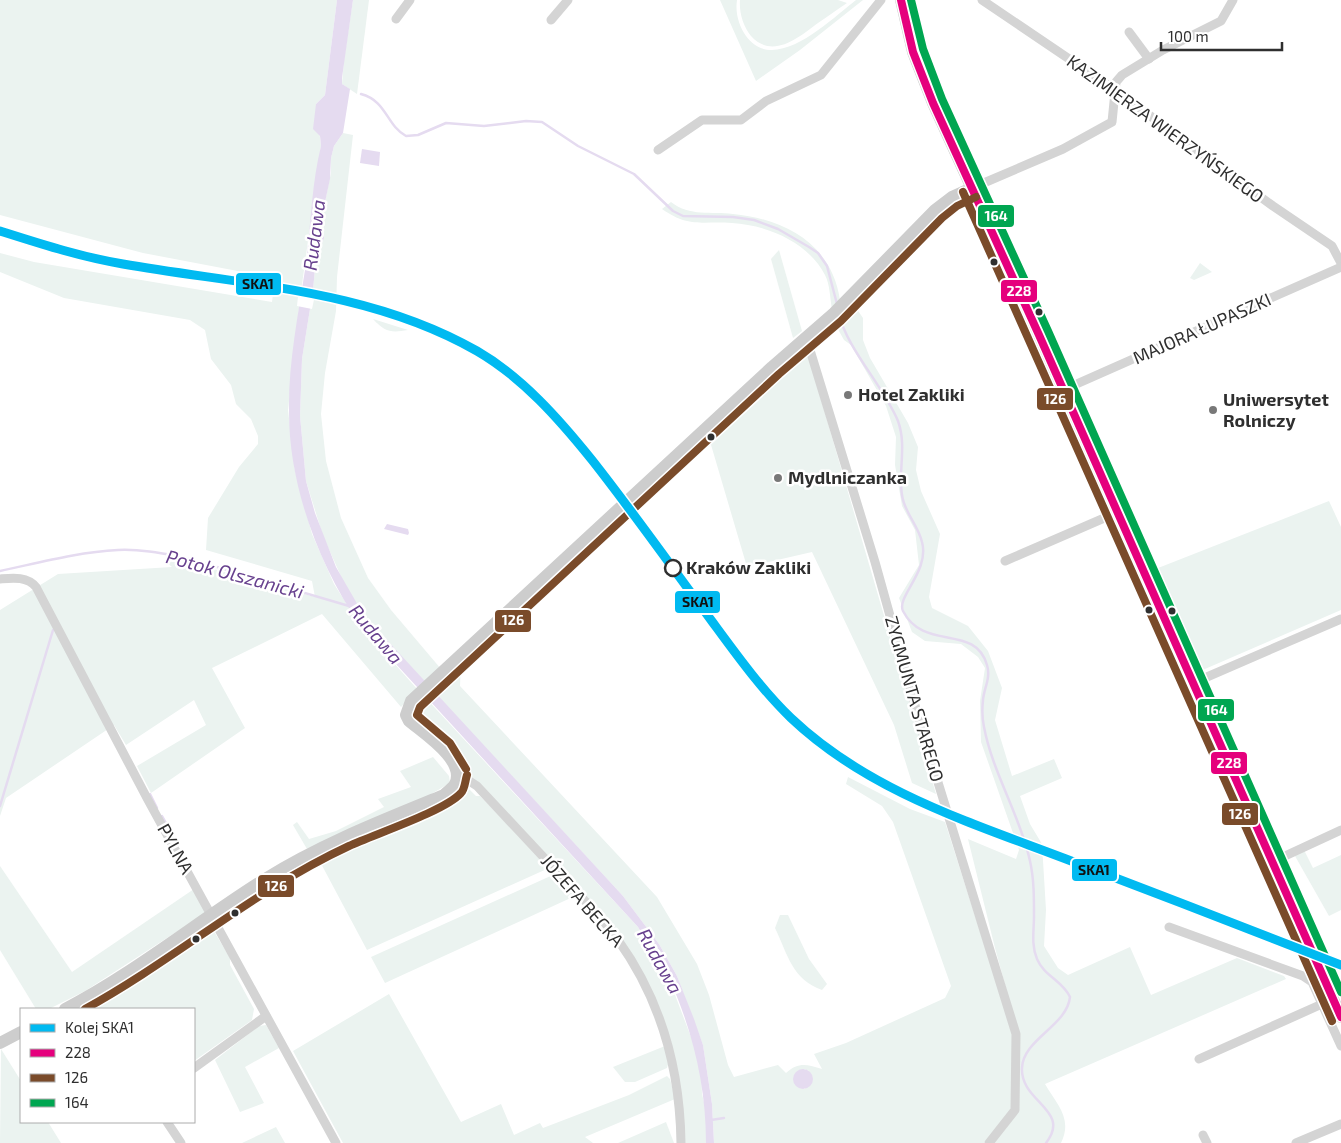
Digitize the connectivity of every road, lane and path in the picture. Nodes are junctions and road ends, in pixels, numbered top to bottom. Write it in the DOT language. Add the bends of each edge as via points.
graph roads {
  1 [pos="410,0"];
  2 [pos="568,0"];
  3 [pos="881,0"];
  4 [pos="901,0"];
  5 [pos="982,0"];
  6 [pos="1233,0"];
  7 [pos="396,20"];
  8 [pos="551,20"];
  9 [pos="1129,32"];
  10 [pos="1149,59"];
  11 [pos="1115,90"];
  12 [pos="658,150"];
  13 [pos="972,188"];
  14 [pos="1341,263"];
  15 [pos="1341,267"];
  16 [pos="806,337"];
  17 [pos="1063,390"];
  18 [pos="1118,512"];
  19 [pos="1005,561"];
  20 [pos="0,579"];
  21 [pos="1341,619"];
  22 [pos="1193,683"];
  23 [pos="458,774"];
  24 [pos="1341,830"];
  25 [pos="1272,862"];
  26 [pos="212,915"];
  27 [pos="1169,927"];
  28 [pos="1322,1004"];
  29 [pos="68,1008"];
  30 [pos="266,1016"];
  31 [pos="1341,1017"];
  32 [pos="20,1033"];
  33 [pos="0,1043"];
  34 [pos="1341,1046"];
  35 [pos="1199,1059"];
  36 [pos="195,1067"];
  37 [pos="168,1123"];
  38 [pos="1341,1124"];
  39 [pos="181,1143"];
  40 [pos="336,1143"];
  41 [pos="681,1143"];
  42 [pos="989,1143"];
  43 [pos="1296,1143"];
  1 -- 7 [label="street"];
  2 -- 8 [label="street"];
  3 -- 12 [label="street" via="820,75 766,101 742,120 702,120"];
  4 -- 13 [label="street" via="923,81"];
  5 -- 11 [label="street, KAZIMIERZA WIERZYŃSKIEGO"];
  6 -- 10 [label="street" via="1221,21"];
  9 -- 10 [label="street"];
  10 -- 11 [label="street" via="1122,75"];
  11 -- 13 [label="street" via="1114,116 1104,128"];
  11 -- 14 [label="street, KAZIMIERZA WIERZYŃSKIEGO" via="1332,246"];
  13 -- 16 [label="street" via="935,210 836,311"];
  13 -- 17 [label="street"];
  15 -- 17 [label="street, MAJORA ŁUPASZKI"];
  16 -- 23 [label="street" via="411,701 406,715 409,721 441,746"];
  16 -- 42 [label="street, ZYGMUNTA STAREGO" via="875,562 928,751 1016,1034 1014,1110"];
  17 -- 18 [label="street"];
  18 -- 19 [label="street"];
  18 -- 22 [label="street"];
  20 -- 26 [label="street, PYLNA" via="23,578 36,587"];
  21 -- 22 [label="street"];
  22 -- 25 [label="street"];
  23 -- 26 [label="street" via="454,786 444,795 306,855"];
  23 -- 41 [label="street, JÓZEFA BECKA" via="477,786 619,940 646,986 665,1032 680,1106"];
  24 -- 25 [label="street"];
  25 -- 31 [label="street"];
  26 -- 29 [label="street"];
  26 -- 30 [label="street, PYLNA"];
  27 -- 28 [label="street" via="1303,976 1312,982"];
  28 -- 34 [label="street"];
  28 -- 35 [label="street"];
  30 -- 36 [label="street"];
  30 -- 40 [label="street, PYLNA"];
  32 -- 33 [label="street"];
  37 -- 39 [label="street"];
  38 -- 43 [label="street"];
}
